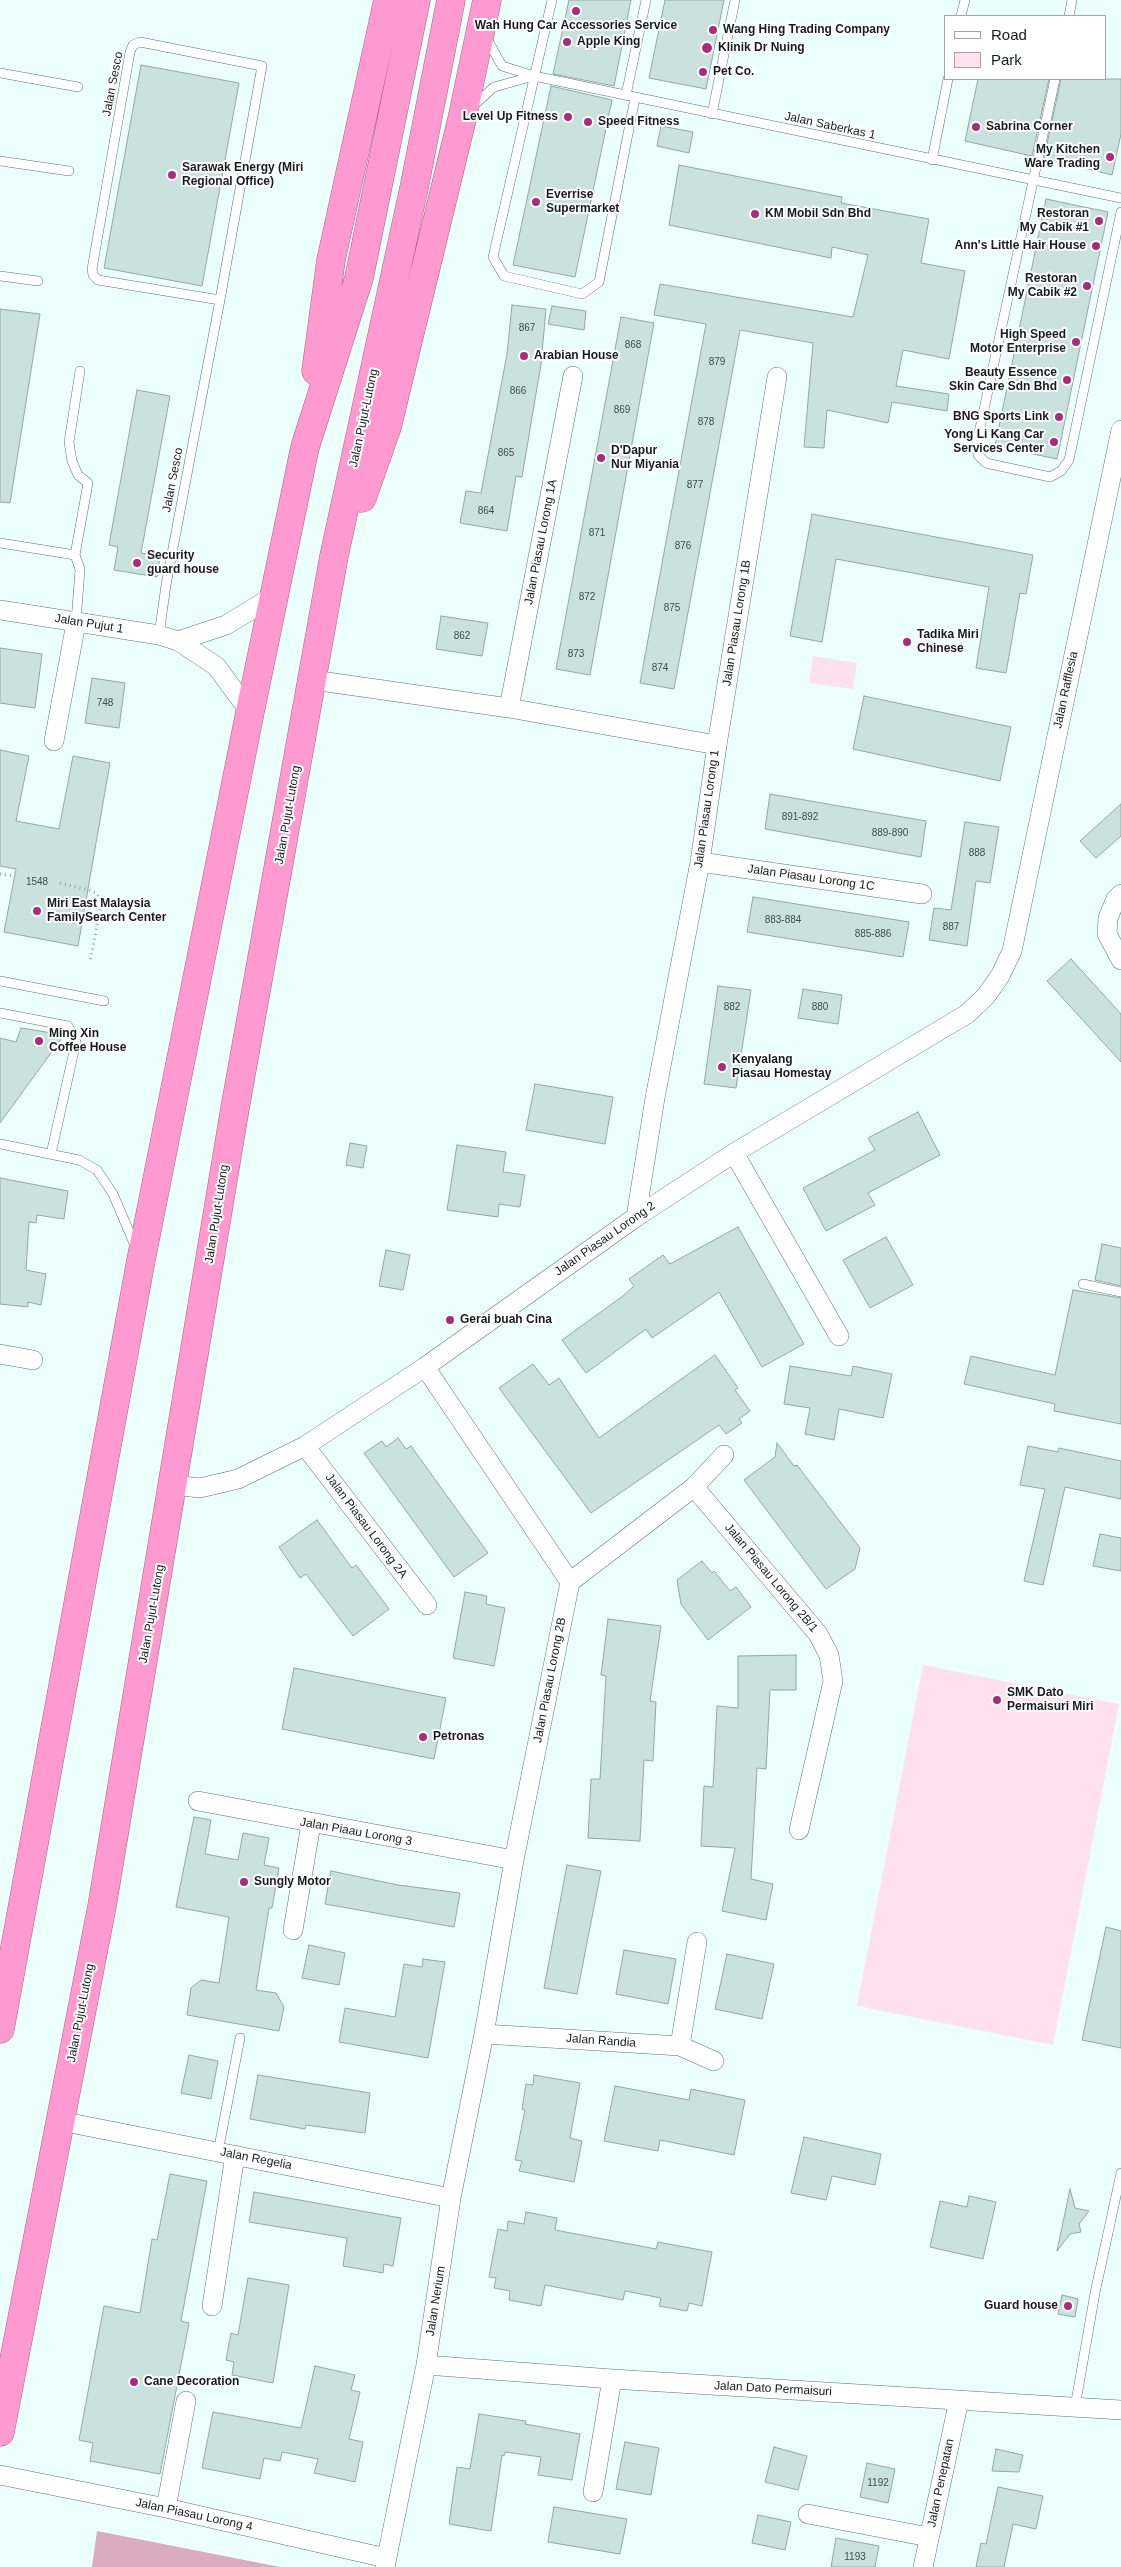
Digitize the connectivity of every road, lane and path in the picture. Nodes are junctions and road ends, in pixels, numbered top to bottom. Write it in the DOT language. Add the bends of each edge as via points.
graph roads {
  1 [pos="388,0"];
  2 [pos="416,0"];
  3 [pos="451,0"];
  4 [pos="552,0"];
  5 [pos="646,0"];
  6 [pos="735,0"];
  7 [pos="965,0"];
  8 [pos="1072,0"];
  9 [pos="485,8"];
  10 [pos="961,15"];
  11 [pos="1069,15"];
  12 [pos="0,73"];
  13 [pos="534,76"];
  14 [pos="948,80"];
  15 [pos="1055,80"];
  16 [pos="78,87"];
  17 [pos="626,95"];
  18 [pos="635,98"];
  19 [pos="712,114"];
  20 [pos="462,119"];
  21 [pos="932,160"];
  22 [pos="0,161"];
  23 [pos="69,171"];
  24 [pos="1033,181"];
  25 [pos="1121,198"];
  26 [pos="1121,212"];
  27 [pos="0,276"];
  28 [pos="38,281"];
  29 [pos="220,300"];
  30 [pos="80,371"];
  31 [pos="573,376"];
  32 [pos="777,377"];
  33 [pos="1121,430"];
  34 [pos="305,447"];
  35 [pos="0,543"];
  36 [pos="76,555"];
  37 [pos="327,594"];
  38 [pos="274,596"];
  39 [pos="0,610"];
  40 [pos="76,623"];
  41 [pos="159,635"];
  42 [pos="178,640"];
  43 [pos="313,680"];
  44 [pos="509,708"];
  45 [pos="250,712"];
  46 [pos="54,740"];
  47 [pos="717,745"];
  48 [pos="700,862"];
  49 [pos="0,874"];
  50 [pos="14,876"];
  51 [pos="60,883"];
  52 [pos="922,894"];
  53 [pos="1121,894"];
  54 [pos="1012,950"];
  55 [pos="1121,960"];
  56 [pos="90,962"];
  57 [pos="0,981"];
  58 [pos="104,1001"];
  59 [pos="0,1014"];
  60 [pos="0,1144"];
  61 [pos="734,1153"];
  62 [pos="51,1154"];
  63 [pos="636,1216"];
  64 [pos="141,1260"];
  65 [pos="1083,1284"];
  66 [pos="1121,1292"];
  67 [pos="839,1336"];
  68 [pos="0,1354"];
  69 [pos="33,1360"];
  70 [pos="425,1367"];
  71 [pos="304,1446"];
  72 [pos="724,1455"];
  73 [pos="173,1485"];
  74 [pos="694,1487"];
  75 [pos="570,1582"];
  76 [pos="427,1605"];
  77 [pos="198,1801"];
  78 [pos="311,1824"];
  79 [pos="799,1830"];
  80 [pos="514,1860"];
  81 [pos="293,1930"];
  82 [pos="697,1942"];
  83 [pos="0,2029"];
  84 [pos="484,2034"];
  85 [pos="240,2038"];
  86 [pos="680,2046"];
  87 [pos="714,2061"];
  88 [pos="60,2121"];
  89 [pos="227,2154"];
  90 [pos="1121,2174"];
  91 [pos="452,2198"];
  92 [pos="212,2306"];
  93 [pos="426,2365"];
  94 [pos="612,2379"];
  95 [pos="959,2400"];
  96 [pos="186,2401"];
  97 [pos="1075,2407"];
  98 [pos="1121,2410"];
  99 [pos="0,2432"];
  100 [pos="0,2475"];
  101 [pos="592,2492"];
  102 [pos="166,2508"];
  103 [pos="808,2514"];
  104 [pos="929,2537"];
  105 [pos="386,2563"];
  106 [pos="923,2567"];
  1 -- 34 [label="highway" via="331,260"];
  2 -- 34 [label="highway" via="359,278"];
  3 -- 37 [label="highway, Jalan Pujut-Lutong"];
  4 -- 13 [label="lane"];
  5 -- 17 [label="lane"];
  6 -- 19 [label="lane"];
  7 -- 10 [label="lane"];
  8 -- 11 [label="lane"];
  9 -- 13 [label="lane, Jalan Saberkas 1" via="488,42 502,66"];
  9 -- 20 [label="highway"];
  12 -- 16 [label="lane"];
  13 -- 17 [label="lane, Jalan Saberkas 1"];
  13 -- 18 [label="lane" via="493,257 504,276 582,294 599,282"];
  13 -- 20 [label="lane" via="494,87"];
  14 -- 21 [label="lane"];
  15 -- 24 [label="lane"];
  17 -- 18 [label="lane, Jalan Saberkas 1"];
  18 -- 19 [label="lane, Jalan Saberkas 1"];
  19 -- 21 [label="lane, Jalan Saberkas 1"];
  20 -- 37 [label="highway" via="387,427"];
  21 -- 24 [label="lane, Jalan Saberkas 1"];
  22 -- 23 [label="lane"];
  24 -- 25 [label="lane, Jalan Saberkas 1"];
  24 -- 26 [label="lane" via="977,442 978,455 986,463 1050,477 1061,471 1069,460"];
  27 -- 28 [label="lane"];
  29 -- 29 [label="lane, Jalan Sesco" via="262,66 140,42 133,45 130,52 93,275 98,280"];
  29 -- 41 [label="lane, Jalan Sesco"];
  30 -- 36 [label="lane" via="69,442 78,475 88,483"];
  31 -- 44 [label="street, Jalan Piasau Lorong 1A"];
  32 -- 47 [label="street, Jalan Piasau Lorong 1B"];
  33 -- 54 [label="street, Jalan Rafflesia"];
  34 -- 38 [label="highway"];
  35 -- 36 [label="lane"];
  36 -- 40 [label="lane" via="80,570"];
  37 -- 43 [label="highway, Jalan Pujut-Lutong"];
  38 -- 42 [label="street" via="226,625"];
  38 -- 45 [label="highway"];
  39 -- 40 [label="street, Jalan Pujut 1"];
  40 -- 41 [label="street, Jalan Pujut 1"];
  40 -- 46 [label="street"];
  41 -- 42 [label="street, Jalan Pujut 1"];
  42 -- 45 [label="street, Jalan Pujut 1" via="216,666"];
  43 -- 44 [label="street, Jalan Piasau Lorong 1"];
  43 -- 73 [label="highway, Jalan Pujut-Lutong" via="235,1108"];
  44 -- 47 [label="street, Jalan Piasau Lorong 1"];
  45 -- 64 [label="highway"];
  47 -- 48 [label="street, Jalan Piasau Lorong 1"];
  48 -- 52 [label="street, Jalan Piasau Lorong 1C"];
  48 -- 63 [label="street, Jalan Piasau Lorong 1"];
  49 -- 50 [label="path"];
  51 -- 56 [label="path" via="89,890 100,899"];
  53 -- 55 [label="street" via="1108,918 1107,934"];
  54 -- 61 [label="street, Jalan Piasau Lorong 2" via="986,996 967,1014"];
  57 -- 58 [label="lane"];
  59 -- 62 [label="lane" via="68,1026 76,1042"];
  60 -- 62 [label="lane"];
  61 -- 63 [label="street, Jalan Piasau Lorong 2"];
  61 -- 67 [label="street"];
  62 -- 64 [label="lane" via="80,1160 97,1170 114,1194"];
  63 -- 70 [label="street, Jalan Piasau Lorong 2"];
  64 -- 83 [label="highway"];
  65 -- 66 [label="lane"];
  68 -- 69 [label="street"];
  70 -- 71 [label="street, Jalan Piasau Lorong 2"];
  70 -- 75 [label="street"];
  71 -- 73 [label="street, Jalan Piasau Lorong 2" via="238,1479 200,1488"];
  71 -- 76 [label="street, Jalan Piasau Lorong 2A"];
  72 -- 74 [label="street"];
  73 -- 88 [label="highway, Jalan Pujut-Lutong" via="102,1906"];
  74 -- 75 [label="street"];
  74 -- 79 [label="street, Jalan Piasau Lorong 2B/1" via="818,1634 829,1655 833,1681"];
  75 -- 80 [label="street, Jalan Piasau Lorong 2B"];
  77 -- 78 [label="street, Jalan Piaau Lorong 3"];
  78 -- 80 [label="street, Jalan Piaau Lorong 3"];
  78 -- 81 [label="street"];
  80 -- 84 [label="street, Jalan Piasau Lorong 2B"];
  82 -- 86 [label="street"];
  84 -- 86 [label="street, Jalan Randia"];
  84 -- 91 [label="street, Jalan Nerium"];
  85 -- 89 [label="lane"];
  86 -- 87 [label="street, Jalan Randia"];
  88 -- 89 [label="street, Jalan Regelia"];
  88 -- 99 [label="highway, Jalan Pujut-Lutong"];
  89 -- 91 [label="street, Jalan Regelia"];
  89 -- 92 [label="street"];
  90 -- 97 [label="lane"];
  91 -- 93 [label="street, Jalan Nerium"];
  93 -- 94 [label="street, Jalan Dato Permaisuri"];
  93 -- 105 [label="street, Jalan Nerium"];
  94 -- 95 [label="street, Jalan Dato Permaisuri"];
  94 -- 101 [label="street"];
  95 -- 97 [label="street, Jalan Dato Permaisuri"];
  95 -- 104 [label="street, Jalan Penepatan"];
  96 -- 102 [label="street"];
  97 -- 98 [label="street, Jalan Dato Permaisuri"];
  100 -- 102 [label="street, Jalan Piasau Lorong 4"];
  102 -- 105 [label="street, Jalan Piasau Lorong 4"];
  103 -- 104 [label="street"];
  104 -- 106 [label="street, Jalan Penepatan"];
}
